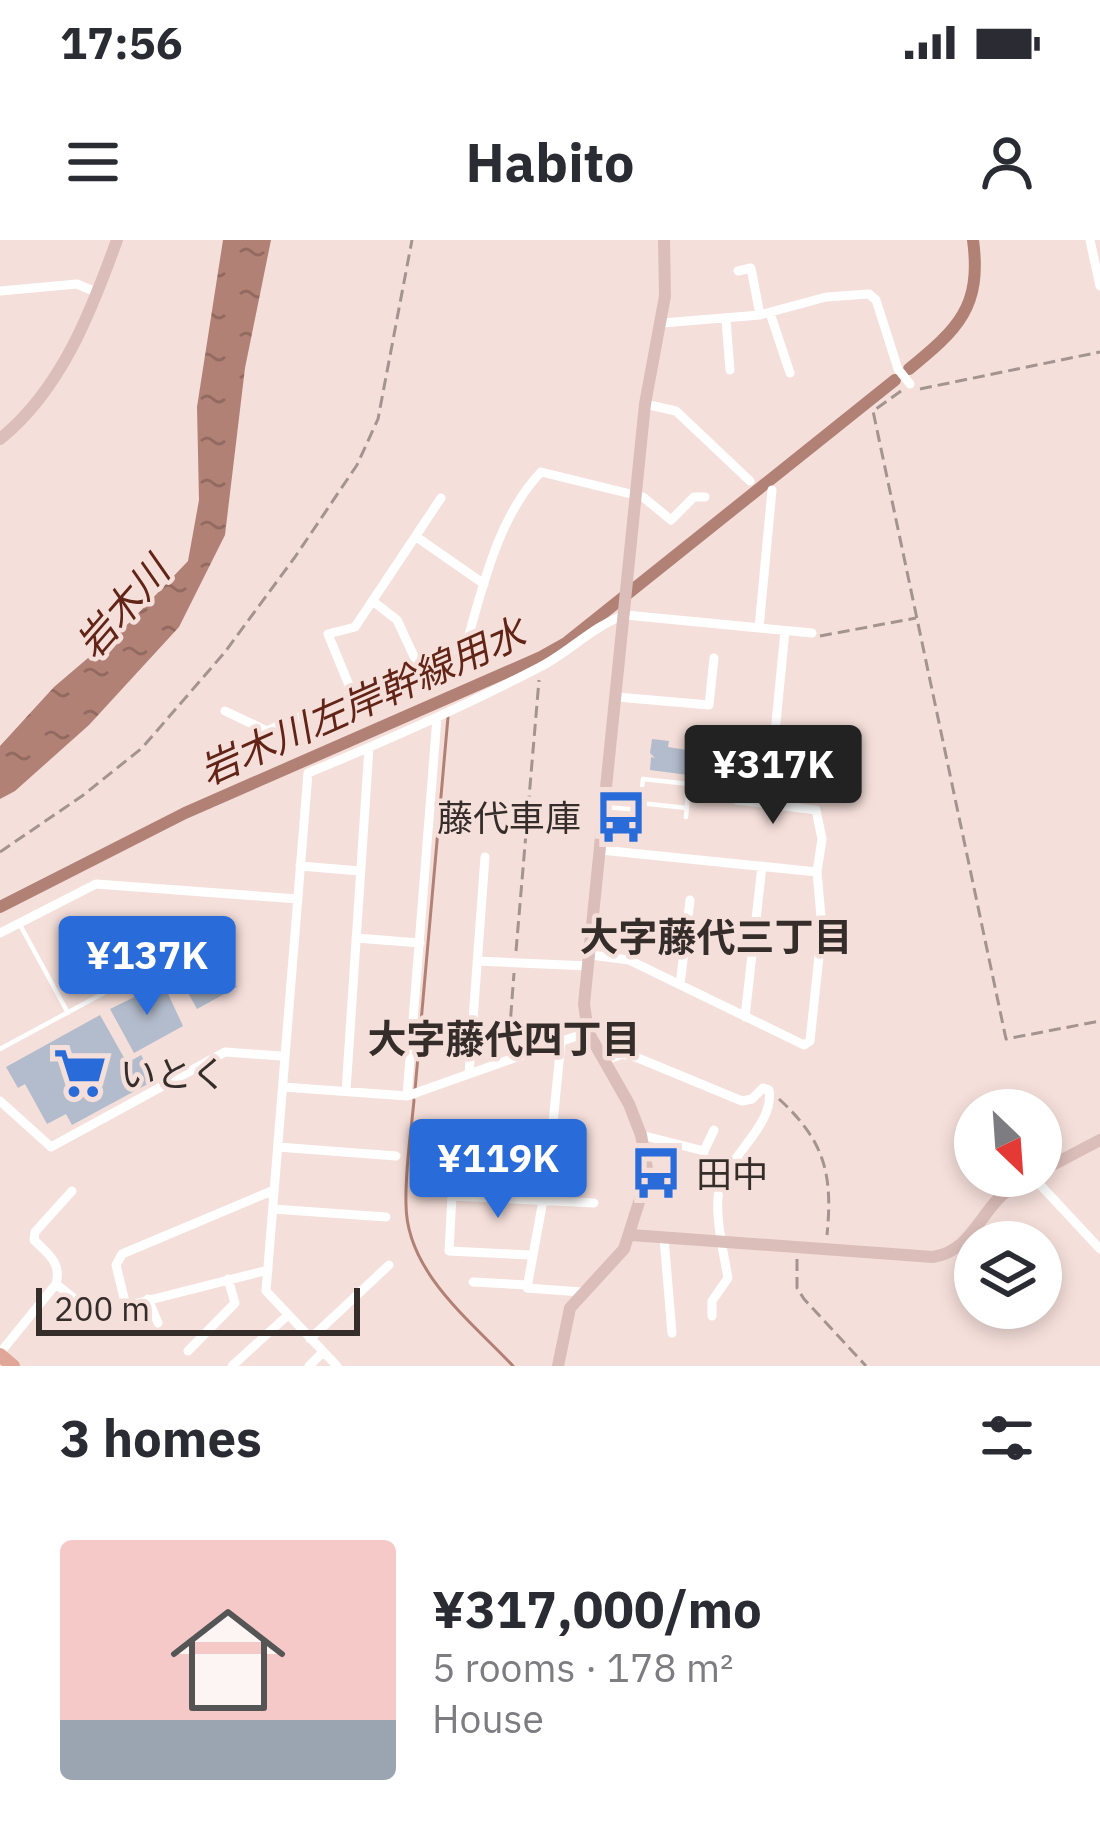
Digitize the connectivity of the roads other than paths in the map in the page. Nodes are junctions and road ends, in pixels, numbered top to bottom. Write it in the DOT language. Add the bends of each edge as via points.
graph roads {
  1 [pos="117,240"];
  2 [pos="664,240"];
  3 [pos="1090,240"];
  4 [pos="738,271"];
  5 [pos="1100,286"];
  6 [pos="0,291"];
  7 [pos="98,293"];
  8 [pos="765,314"];
  9 [pos="726,320"];
  10 [pos="662,323"];
  11 [pos="730,370"];
  12 [pos="790,374"];
  13 [pos="910,384"];
  14 [pos="645,404"];
  15 [pos="0,440"];
  16 [pos="750,481"];
  17 [pos="772,490"];
  18 [pos="637,495"];
  19 [pos="704,496"];
  20 [pos="441,498"];
  21 [pos="418,538"];
  22 [pos="484,584"];
  23 [pos="626,600"];
  24 [pos="374,602"];
  25 [pos="759,628"];
  26 [pos="785,631"];
  27 [pos="812,633"];
  28 [pos="714,658"];
  29 [pos="418,665"];
  30 [pos="352,694"];
  31 [pos="617,697"];
  32 [pos="225,711"];
  33 [pos="437,718"];
  34 [pos="774,746"];
  35 [pos="369,748"];
  36 [pos="820,755"];
  37 [pos="736,800"];
  38 [pos="640,803"];
  39 [pos="768,804"];
  40 [pos="606,807"];
  41 [pos="602,850"];
  42 [pos="485,857"];
  43 [pos="300,866"];
  44 [pos="762,866"];
  45 [pos="360,871"];
  46 [pos="817,872"];
  47 [pos="298,899"];
  48 [pos="689,900"];
  49 [pos="19,923"];
  50 [pos="228,926"];
  51 [pos="0,933"];
  52 [pos="356,938"];
  53 [pos="420,943"];
  54 [pos="590,960"];
  55 [pos="477,961"];
  56 [pos="680,985"];
  57 [pos="68,1013"];
  58 [pos="745,1017"];
  59 [pos="588,1032"];
  60 [pos="560,1042"];
  61 [pos="0,1049"];
  62 [pos="280,1056"];
  63 [pos="604,1060"];
  64 [pos="469,1074"];
  65 [pos="284,1087"];
  66 [pos="346,1091"];
  67 [pos="413,1094"];
  68 [pos="0,1101"];
  69 [pos="714,1130"];
  70 [pos="641,1135"];
  71 [pos="1100,1140"];
  72 [pos="278,1148"];
  73 [pos="396,1156"];
  74 [pos="1062,1161"];
  75 [pos="274,1190"];
  76 [pos="72,1191"];
  77 [pos="999,1197"];
  78 [pos="1052,1197"];
  79 [pos="540,1202"];
  80 [pos="593,1203"];
  81 [pos="273,1209"];
  82 [pos="386,1217"];
  83 [pos="632,1234"];
  84 [pos="664,1238"];
  85 [pos="722,1240"];
  86 [pos="1100,1249"];
  87 [pos="530,1256"];
  88 [pos="389,1264"];
  89 [pos="268,1270"];
  90 [pos="228,1280"];
  91 [pos="473,1282"];
  92 [pos="56,1284"];
  93 [pos="527,1285"];
  94 [pos="581,1292"];
  95 [pos="148,1299"];
  96 [pos="76,1300"];
  97 [pos="288,1315"];
  98 [pos="712,1316"];
  99 [pos="158,1323"];
  100 [pos="672,1334"];
  101 [pos="310,1339"];
  102 [pos="188,1351"];
  103 [pos="323,1352"];
  104 [pos="0,1354"];
  105 [pos="14,1366"];
  106 [pos="232,1366"];
  107 [pos="309,1366"];
  108 [pos="337,1366"];
  109 [pos="558,1366"];
  1 -- 7 [label="street"];
  2 -- 10 [label="street"];
  3 -- 5 [label="street"];
  4 -- 8 [label="street" via="751,268"];
  6 -- 7 [label="street" via="77,284"];
  7 -- 15 [label="street" via="61,369"];
  8 -- 9 [label="street"];
  8 -- 12 [label="street"];
  8 -- 13 [label="street" via="869,294"];
  9 -- 10 [label="street"];
  9 -- 11 [label="street"];
  10 -- 14 [label="street"];
  14 -- 16 [label="street" via="676,411"];
  14 -- 18 [label="street"];
  17 -- 25 [label="street"];
  18 -- 19 [label="street" via="671,520"];
  18 -- 22 [label="street" via="542,472 514,508"];
  18 -- 23 [label="street"];
  20 -- 21 [label="street"];
  21 -- 22 [label="street"];
  21 -- 24 [label="street"];
  22 -- 29 [label="street" via="466,645"];
  23 -- 25 [label="street"];
  23 -- 31 [label="street"];
  23 -- 33 [label="street" via="566,653"];
  24 -- 29 [label="street" via="397,620"];
  24 -- 30 [label="street" via="355,627 328,634"];
  25 -- 26 [label="street"];
  26 -- 27 [label="street"];
  26 -- 34 [label="street"];
  28 -- 31 [label="street" via="709,705"];
  29 -- 30 [label="street"];
  30 -- 32 [label="street" via="267,731"];
  31 -- 40 [label="street"];
  33 -- 35 [label="street"];
  33 -- 53 [label="street"];
  34 -- 36 [label="street"];
  34 -- 39 [label="street"];
  35 -- 43 [label="street" via="308,773"];
  35 -- 45 [label="street"];
  37 -- 39 [label="street"];
  38 -- 38 [label="lane" via="643,779 689,784 687,813"];
  38 -- 40 [label="lane" via="639,810"];
  39 -- 46 [label="street" via="816,810"];
  40 -- 41 [label="street"];
  41 -- 44 [label="street"];
  41 -- 54 [label="street"];
  42 -- 55 [label="street"];
  43 -- 45 [label="street"];
  43 -- 47 [label="street"];
  44 -- 46 [label="street"];
  44 -- 58 [label="street"];
  45 -- 52 [label="street"];
  46 -- 58 [label="street" via="822,928 810,1041 804,1046"];
  47 -- 49 [label="street" via="96,884"];
  47 -- 65 [label="street"];
  48 -- 56 [label="street"];
  49 -- 51 [label="street"];
  49 -- 57 [label="lane"];
  50 -- 57 [label="lane"];
  52 -- 53 [label="street"];
  52 -- 66 [label="street"];
  53 -- 67 [label="street"];
  54 -- 55 [label="street"];
  54 -- 56 [label="street" via="629,960"];
  54 -- 59 [label="street"];
  55 -- 64 [label="street"];
  56 -- 58 [label="street"];
  57 -- 61 [label="lane"];
  59 -- 60 [label="street"];
  59 -- 63 [label="street"];
  60 -- 64 [label="street"];
  60 -- 79 [label="street"];
  62 -- 68 [label="street" via="225,1052 51,1147"];
  63 -- 70 [label="street"];
  63 -- 85 [label="street" via="633,1056 742,1101 769,1090 761,1124 730,1161 717,1196"];
  64 -- 67 [label="street"];
  65 -- 66 [label="street"];
  65 -- 72 [label="street"];
  66 -- 67 [label="street"];
  69 -- 70 [label="street" via="703,1157"];
  70 -- 83 [label="street" via="648,1174"];
  71 -- 74 [label="street"];
  72 -- 73 [label="street"];
  72 -- 75 [label="street"];
  75 -- 81 [label="street"];
  75 -- 95 [label="street" via="122,1254 117,1280 126,1306"];
  76 -- 92 [label="street" via="35,1232 57,1264"];
  77 -- 85 [label="street" via="962,1246 933,1258"];
  78 -- 86 [label="street"];
  79 -- 80 [label="street"];
  79 -- 87 [label="street"];
  79 -- 87 [label="street" via="452,1196 448,1251"];
  81 -- 82 [label="street"];
  81 -- 89 [label="street"];
  83 -- 84 [label="street"];
  83 -- 94 [label="street"];
  84 -- 85 [label="street"];
  84 -- 100 [label="street"];
  85 -- 98 [label="street" via="728,1278 712,1300"];
  87 -- 93 [label="street"];
  88 -- 101 [label="street"];
  89 -- 90 [label="street"];
  89 -- 97 [label="street" via="266,1291"];
  90 -- 95 [label="street"];
  90 -- 102 [label="street" via="235,1303"];
  91 -- 93 [label="street"];
  92 -- 96 [label="street"];
  92 -- 104 [label="street"];
  93 -- 94 [label="street"];
  94 -- 109 [label="street"];
  95 -- 99 [label="street"];
  97 -- 101 [label="street"];
  97 -- 106 [label="street"];
  101 -- 103 [label="street"];
  103 -- 107 [label="street"];
  103 -- 108 [label="street"];
  104 -- 105 [label="main road"];
}
